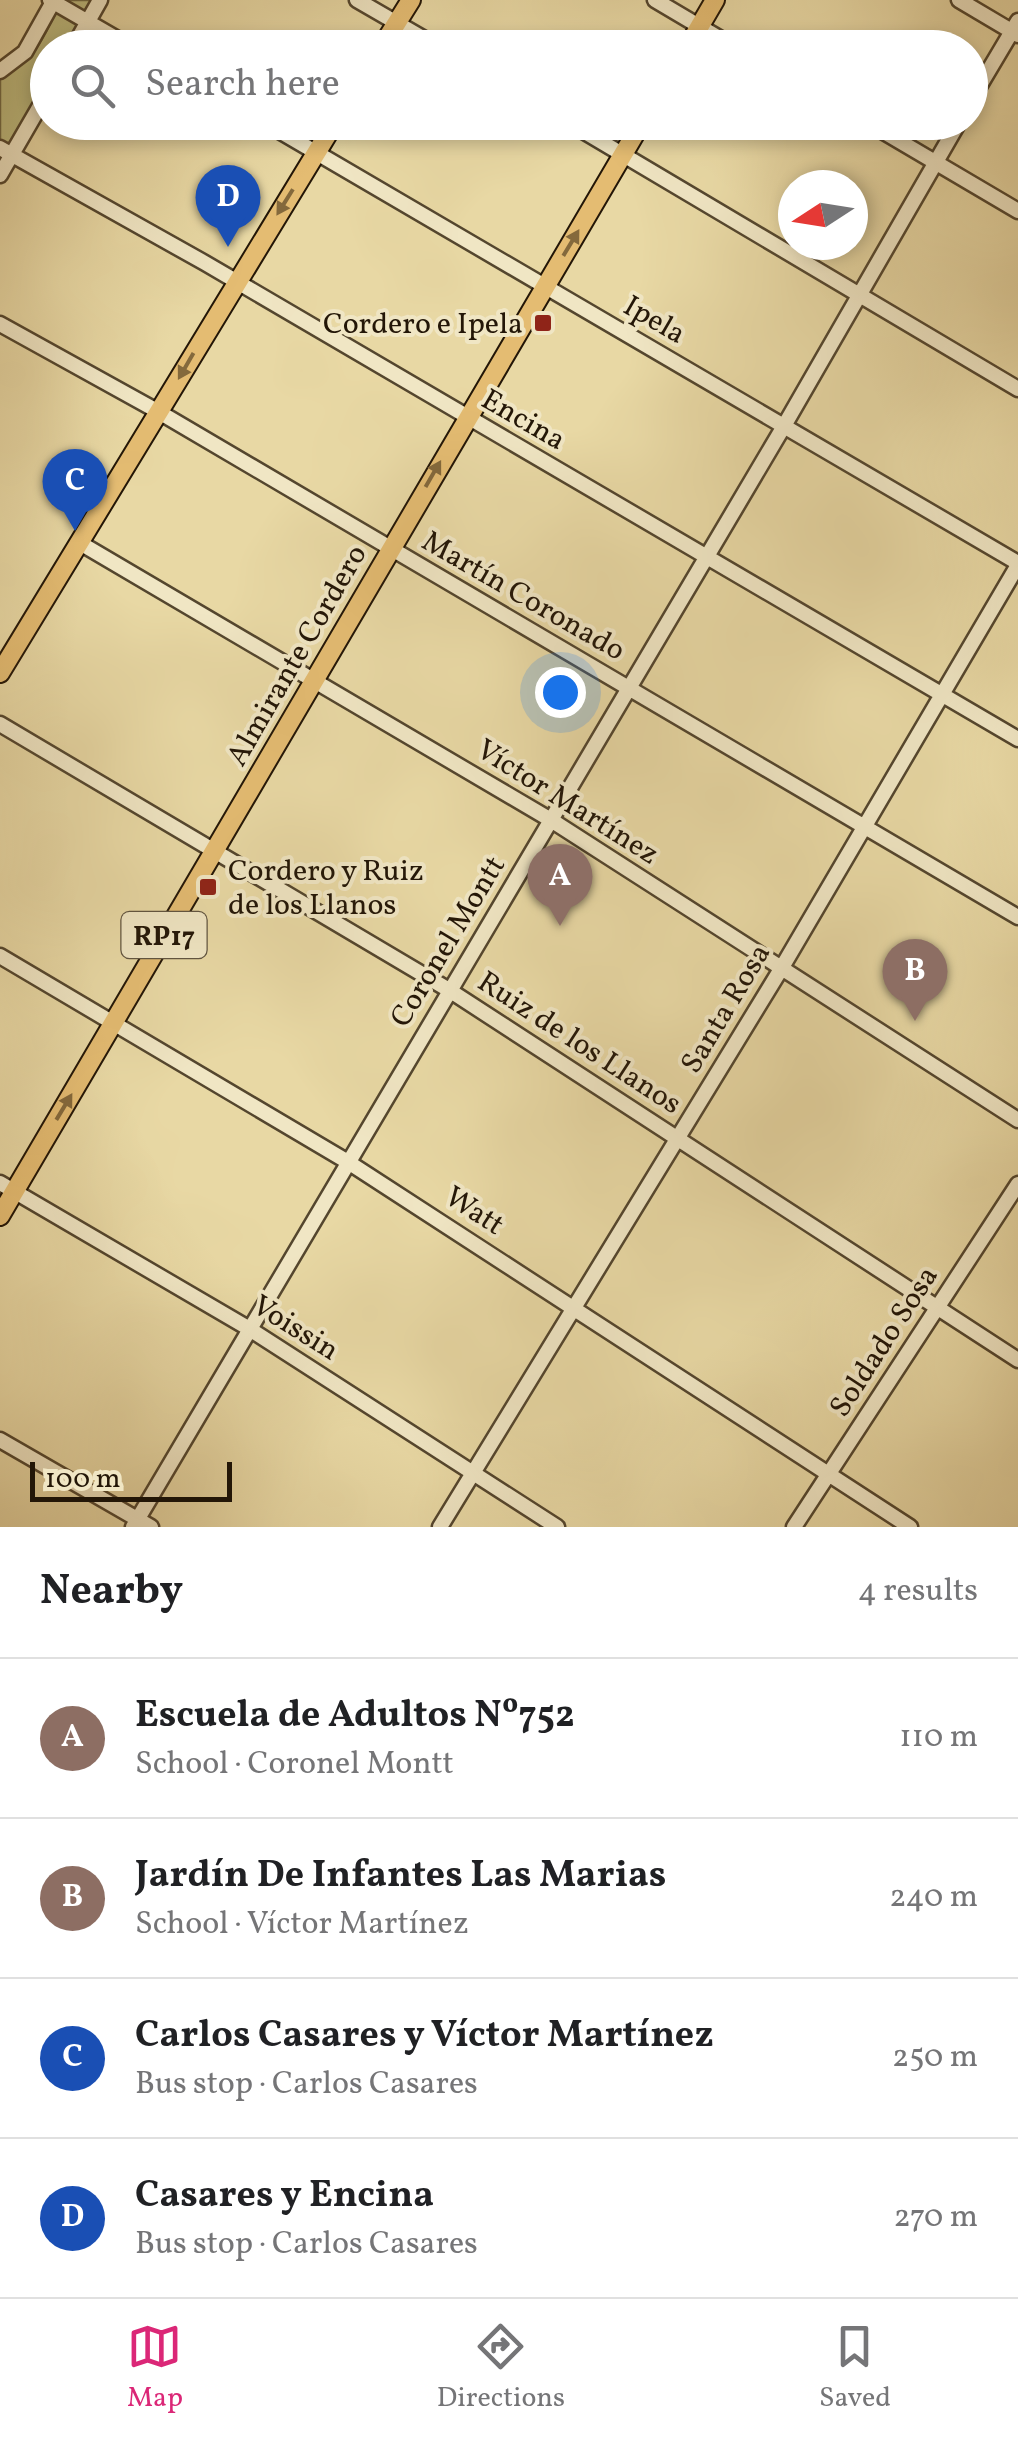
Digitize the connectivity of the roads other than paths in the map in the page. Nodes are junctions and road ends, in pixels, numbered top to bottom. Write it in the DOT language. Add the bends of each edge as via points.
graph roads {
  1 [pos="100,0"];
  2 [pos="357,0"];
  3 [pos="411,0"];
  4 [pos="655,0"];
  5 [pos="715,0"];
  6 [pos="958,0"];
  7 [pos="52,1"];
  8 [pos="88,22"];
  9 [pos="397,22"];
  10 [pos="700,26"];
  11 [pos="1016,29"];
  12 [pos="37,30"];
  13 [pos="83,30"];
  14 [pos="102,30"];
  15 [pos="392,30"];
  16 [pos="410,30"];
  17 [pos="698,30"];
  18 [pos="707,30"];
  19 [pos="30,43"];
  20 [pos="0,71"];
  21 [pos="988,73"];
  22 [pos="30,117"];
  23 [pos="295,140"];
  24 [pos="324,140"];
  25 [pos="599,140"];
  26 [pos="631,140"];
  27 [pos="898,140"];
  28 [pos="948,140"];
  29 [pos="6,151"];
  30 [pos="316,152"];
  31 [pos="623,154"];
  32 [pos="936,162"];
  33 [pos="0,175"];
  34 [pos="1018,211"];
  35 [pos="236,282"];
  36 [pos="546,286"];
  37 [pos="860,296"];
  38 [pos="0,324"];
  39 [pos="1018,388"];
  40 [pos="159,412"];
  41 [pos="467,417"];
  42 [pos="784,426"];
  43 [pos="80,543"];
  44 [pos="390,549"];
  45 [pos="706,557"];
  46 [pos="1018,564"];
  47 [pos="0,672"];
  48 [pos="313,680"];
  49 [pos="629,688"];
  50 [pos="944,696"];
  51 [pos="0,724"];
  52 [pos="1018,740"];
  53 [pos="551,820"];
  54 [pos="864,828"];
  55 [pos="213,852"];
  56 [pos="1018,917"];
  57 [pos="0,956"];
  58 [pos="781,969"];
  59 [pos="449,990"];
  60 [pos="114,1022"];
  61 [pos="1018,1120"];
  62 [pos="678,1138"];
  63 [pos="348,1162"];
  64 [pos="1018,1184"];
  65 [pos="7,1187"];
  66 [pos="0,1216"];
  67 [pos="938,1308"];
  68 [pos="575,1310"];
  69 [pos="248,1328"];
  70 [pos="1018,1360"];
  71 [pos="0,1440"];
  72 [pos="473,1473"];
  73 [pos="828,1474"];
  74 [pos="140,1524"];
  75 [pos="440,1527"];
  76 [pos="557,1527"];
  77 [pos="794,1527"];
  78 [pos="910,1527"];
  1 -- 8 [label="street"];
  2 -- 9 [label="street"];
  3 -- 9 [label="main road"];
  4 -- 10 [label="street"];
  5 -- 10 [label="main road"];
  6 -- 11 [label="street"];
  7 -- 8 [label="street"];
  7 -- 12 [label="street"];
  8 -- 13 [label="street"];
  8 -- 14 [label="street"];
  9 -- 15 [label="main road"];
  9 -- 16 [label="street"];
  10 -- 17 [label="main road"];
  10 -- 18 [label="street"];
  11 -- 21 [label="street"];
  19 -- 20 [label="street"];
  22 -- 29 [label="street"];
  23 -- 30 [label="street, Ipela"];
  24 -- 30 [label="main road"];
  25 -- 31 [label="street"];
  26 -- 31 [label="main road, Almirante Cordero / RP17"];
  27 -- 32 [label="street"];
  28 -- 32 [label="street, Coronel Montt"];
  29 -- 33 [label="street"];
  29 -- 35 [label="street, Encina"];
  30 -- 35 [label="main road, one-way"];
  30 -- 36 [label="street, Ipela"];
  36 -- 31 [label="main road, Almirante Cordero / RP17, one-way"];
  31 -- 37 [label="street"];
  32 -- 34 [label="street"];
  32 -- 37 [label="street, Coronel Montt"];
  35 -- 40 [label="main road, one-way"];
  35 -- 41 [label="street, Encina"];
  36 -- 41 [label="main road, Almirante Cordero / RP17"];
  36 -- 42 [label="street, Ipela"];
  37 -- 39 [label="street"];
  37 -- 42 [label="street, Coronel Montt"];
  38 -- 40 [label="street, Martín Coronado"];
  40 -- 43 [label="main road"];
  40 -- 44 [label="street, Martín Coronado"];
  44 -- 41 [label="main road, Almirante Cordero / RP17, one-way"];
  41 -- 45 [label="street, Encina"];
  42 -- 45 [label="street, Coronel Montt"];
  42 -- 46 [label="street, Ipela"];
  43 -- 47 [label="main road"];
  43 -- 48 [label="street, Víctor Martínez"];
  44 -- 48 [label="main road, Almirante Cordero / RP17"];
  44 -- 49 [label="street, Martín Coronado"];
  45 -- 49 [label="street, Coronel Montt"];
  45 -- 50 [label="street, Encina"];
  46 -- 50 [label="street, Santa Rosa"];
  48 -- 53 [label="street, Víctor Martínez"];
  48 -- 55 [label="main road, Almirante Cordero / RP17"];
  49 -- 53 [label="street, Coronel Montt"];
  49 -- 54 [label="street, Martín Coronado"];
  50 -- 52 [label="street, Encina"];
  50 -- 54 [label="street, Santa Rosa"];
  51 -- 55 [label="street, Ruiz de los Llanos"];
  53 -- 58 [label="street, Víctor Martínez"];
  53 -- 59 [label="street, Coronel Montt"];
  54 -- 56 [label="street, Martín Coronado"];
  54 -- 58 [label="street, Santa Rosa"];
  55 -- 59 [label="street, Ruiz de los Llanos"];
  55 -- 60 [label="main road, Almirante Cordero / RP17"];
  57 -- 60 [label="street, Watt"];
  58 -- 61 [label="street, Víctor Martínez"];
  58 -- 62 [label="street, Santa Rosa"];
  59 -- 62 [label="street, Ruiz de los Llanos"];
  59 -- 63 [label="street, Coronel Montt"];
  60 -- 63 [label="street, Watt"];
  65 -- 60 [label="main road, Almirante Cordero / RP17, one-way"];
  62 -- 67 [label="street, Ruiz de los Llanos"];
  62 -- 68 [label="street, Santa Rosa"];
  63 -- 68 [label="street, Watt"];
  63 -- 69 [label="street, Coronel Montt"];
  64 -- 67 [label="street, Soldado Sosa"];
  65 -- 66 [label="main road, Almirante Cordero / RP17"];
  65 -- 69 [label="street, Voissin"];
  67 -- 70 [label="street, Ruiz de los Llanos"];
  67 -- 73 [label="street, Soldado Sosa"];
  68 -- 72 [label="street, Santa Rosa"];
  68 -- 73 [label="street, Watt"];
  69 -- 72 [label="street, Voissin"];
  69 -- 74 [label="street, Coronel Montt"];
  71 -- 74 [label="street"];
  72 -- 75 [label="street, Santa Rosa"];
  72 -- 76 [label="street, Voissin"];
  73 -- 77 [label="street, Soldado Sosa"];
  73 -- 78 [label="street, Watt"];
}
